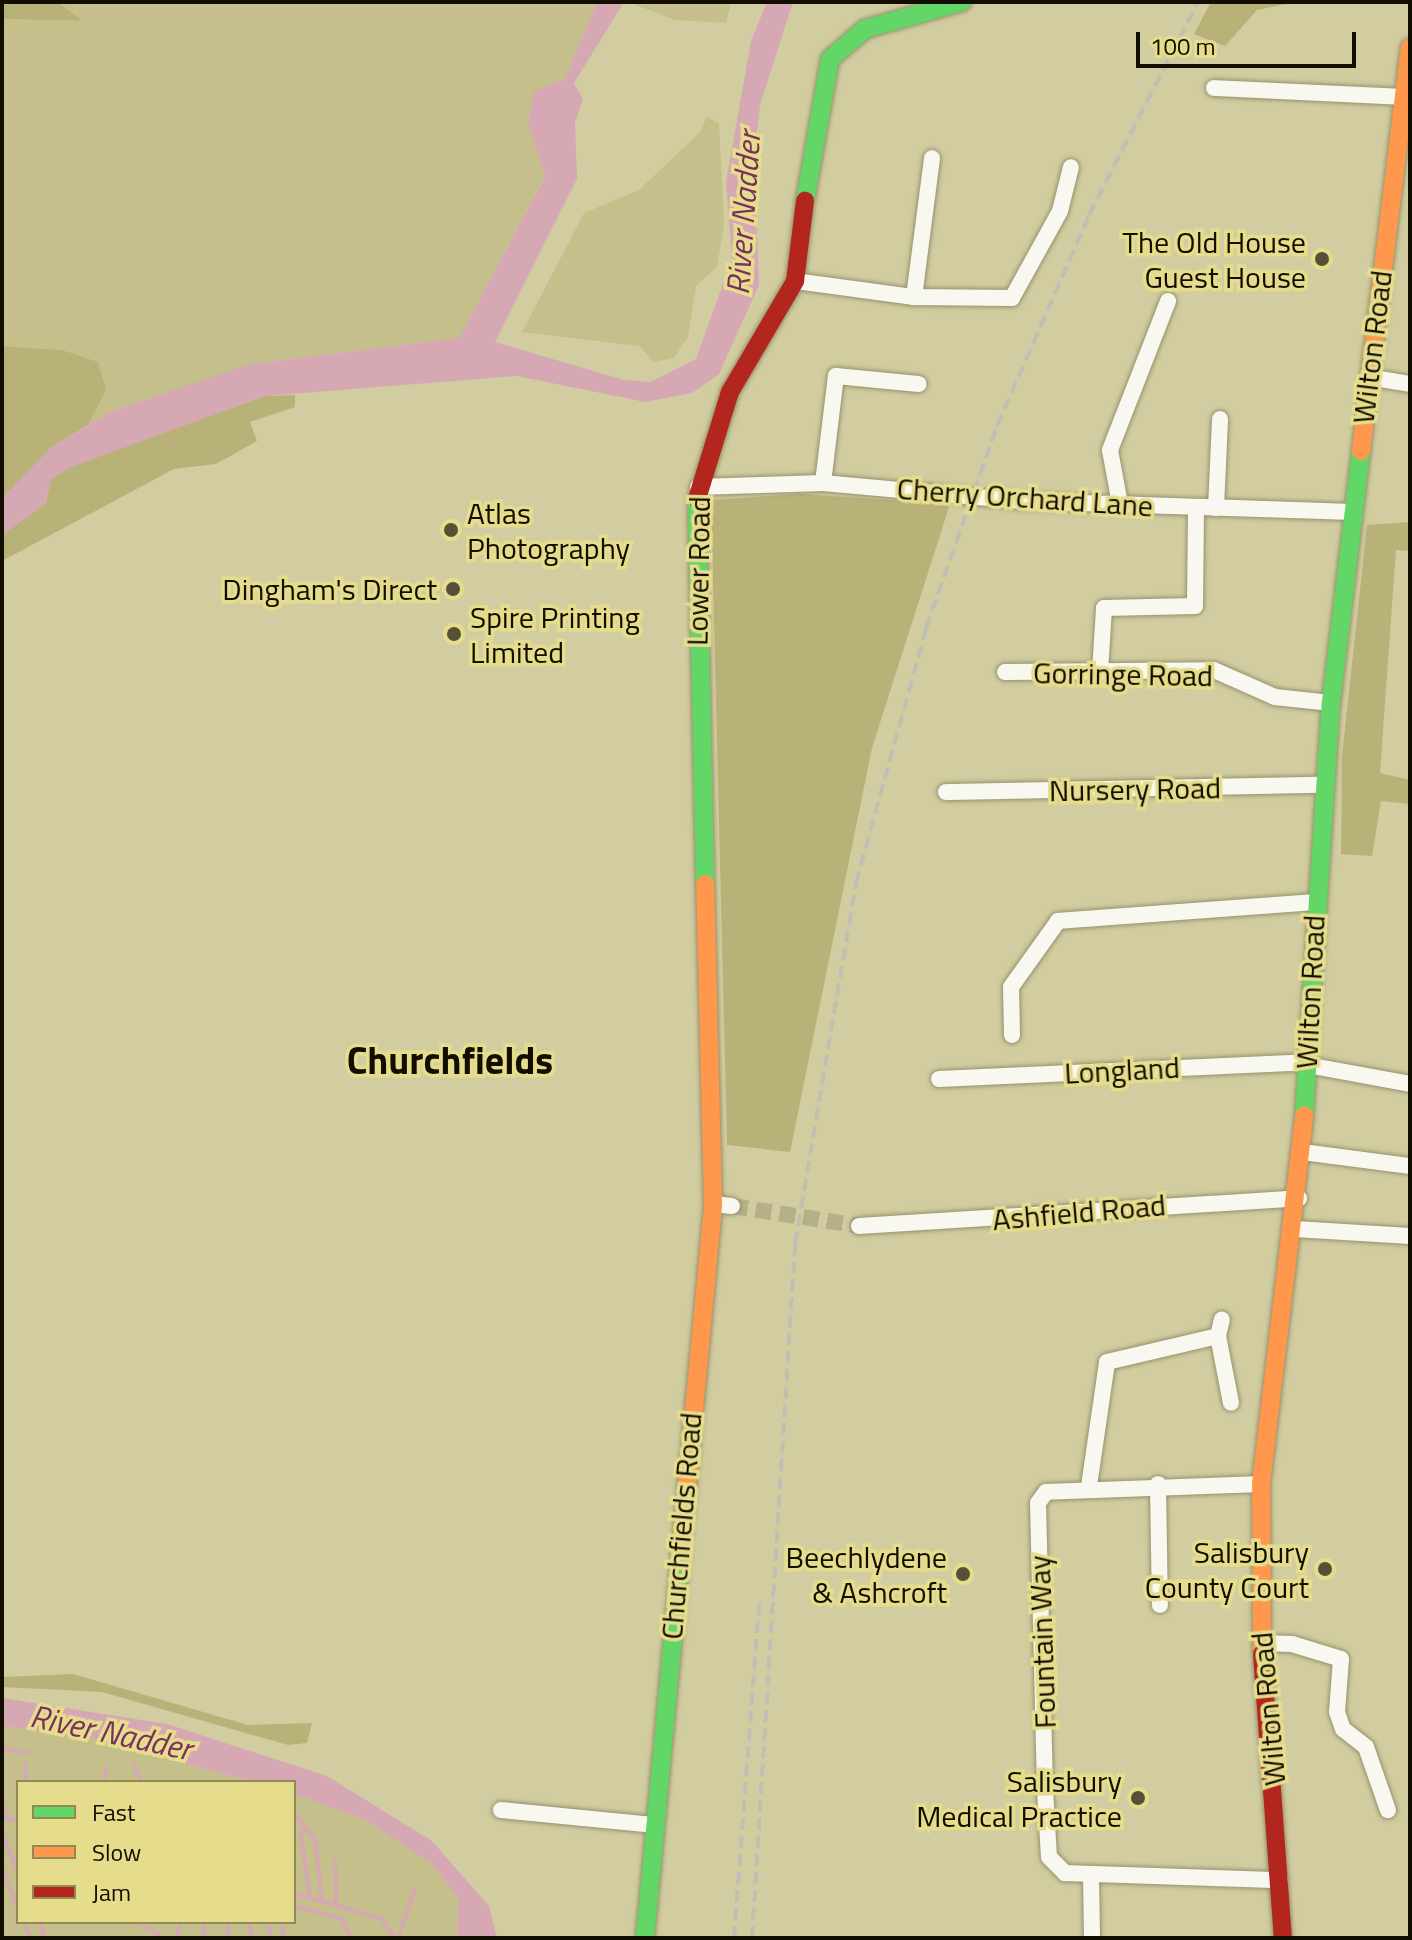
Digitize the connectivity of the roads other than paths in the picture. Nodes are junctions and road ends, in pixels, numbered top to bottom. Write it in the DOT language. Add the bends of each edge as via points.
graph roads {
  1 [pos="962,2"];
  2 [pos="1410,48"];
  3 [pos="1214,88"];
  4 [pos="1407,96"];
  5 [pos="932,158"];
  6 [pos="1071,167"];
  7 [pos="795,281"];
  8 [pos="914,297"];
  9 [pos="1168,301"];
  10 [pos="1368,377"];
  11 [pos="919,384"];
  12 [pos="1410,384"];
  13 [pos="1220,419"];
  14 [pos="823,483"];
  15 [pos="698,487"];
  16 [pos="1120,504"];
  17 [pos="1196,508"];
  18 [pos="1216,508"];
  19 [pos="1353,512"];
  20 [pos="1005,672"];
  21 [pos="1100,672"];
  22 [pos="1331,703"];
  23 [pos="1324,785"];
  24 [pos="946,792"];
  25 [pos="1314,902"];
  26 [pos="1012,1035"];
  27 [pos="1306,1064"];
  28 [pos="939,1079"];
  29 [pos="1410,1084"];
  30 [pos="714,1113"];
  31 [pos="1303,1152"];
  32 [pos="1410,1166"];
  33 [pos="1299,1198"];
  34 [pos="859,1226"];
  35 [pos="1295,1229"];
  36 [pos="1410,1236"];
  37 [pos="1222,1319"];
  38 [pos="1218,1336"];
  39 [pos="1231,1403"];
  40 [pos="1158,1484"];
  41 [pos="1261,1484"];
  42 [pos="1089,1486"];
  43 [pos="1160,1605"];
  44 [pos="1261,1643"];
  45 [pos="501,1810"];
  46 [pos="1388,1810"];
  47 [pos="655,1825"];
  48 [pos="1091,1874"];
  49 [pos="1280,1880"];
  50 [pos="645,1938"];
  51 [pos="1092,1938"];
  52 [pos="1283,1938"];
  1 -- 7 [label="main road, Lower Road" via="865,29 830,59 817,101"];
  2 -- 4 [label="main road, Wilton Road"];
  3 -- 4 [label="street"];
  4 -- 10 [label="main road, Wilton Road"];
  5 -- 8 [label="street"];
  6 -- 8 [label="street" via="1060,211 1012,298"];
  7 -- 8 [label="street"];
  7 -- 15 [label="main road, Lower Road" via="730,392"];
  9 -- 16 [label="street" via="1110,450"];
  10 -- 12 [label="street"];
  10 -- 19 [label="main road, Wilton Road"];
  11 -- 14 [label="street" via="836,376"];
  13 -- 18 [label="street"];
  14 -- 15 [label="street, Cherry Orchard Lane"];
  14 -- 16 [label="street, Cherry Orchard Lane"];
  15 -- 30 [label="main road, Lower Road" via="697,806"];
  16 -- 17 [label="street, Cherry Orchard Lane"];
  17 -- 18 [label="street, Cherry Orchard Lane"];
  17 -- 21 [label="street" via="1195,606 1104,608"];
  18 -- 19 [label="street, Cherry Orchard Lane"];
  19 -- 22 [label="main road, Wilton Road"];
  20 -- 21 [label="street, Gorringe Road"];
  21 -- 22 [label="street, Gorringe Road" via="1214,670 1275,697"];
  22 -- 23 [label="main road, Wilton Road"];
  23 -- 24 [label="street, Nursery Road"];
  23 -- 25 [label="main road, Wilton Road"];
  25 -- 26 [label="street" via="1058,921 1011,987"];
  25 -- 27 [label="main road, Wilton Road"];
  27 -- 28 [label="street, Longland"];
  27 -- 29 [label="street, Longland"];
  27 -- 31 [label="main road, Wilton Road"];
  30 -- 47 [label="main road, Churchfields Road" via="722,1205"];
  31 -- 32 [label="street"];
  31 -- 33 [label="main road, Wilton Road"];
  33 -- 34 [label="street, Ashfield Road"];
  33 -- 35 [label="main road, Wilton Road"];
  35 -- 36 [label="street"];
  35 -- 41 [label="main road, Wilton Road"];
  37 -- 38 [label="street"];
  38 -- 39 [label="street"];
  38 -- 42 [label="street" via="1107,1362"];
  40 -- 41 [label="street, Fountain Way"];
  40 -- 42 [label="street, Fountain Way"];
  40 -- 43 [label="street"];
  41 -- 44 [label="main road, Wilton Road"];
  42 -- 48 [label="street, Fountain Way" via="1046,1492 1038,1503 1049,1857 1065,1873"];
  44 -- 46 [label="street" via="1292,1644 1341,1659 1337,1712 1343,1729 1366,1747"];
  44 -- 49 [label="main road, Wilton Road"];
  45 -- 47 [label="street"];
  47 -- 50 [label="main road, Churchfields Road"];
  48 -- 49 [label="street, Fountain Way"];
  48 -- 51 [label="street"];
  49 -- 52 [label="main road, Wilton Road"];
}
